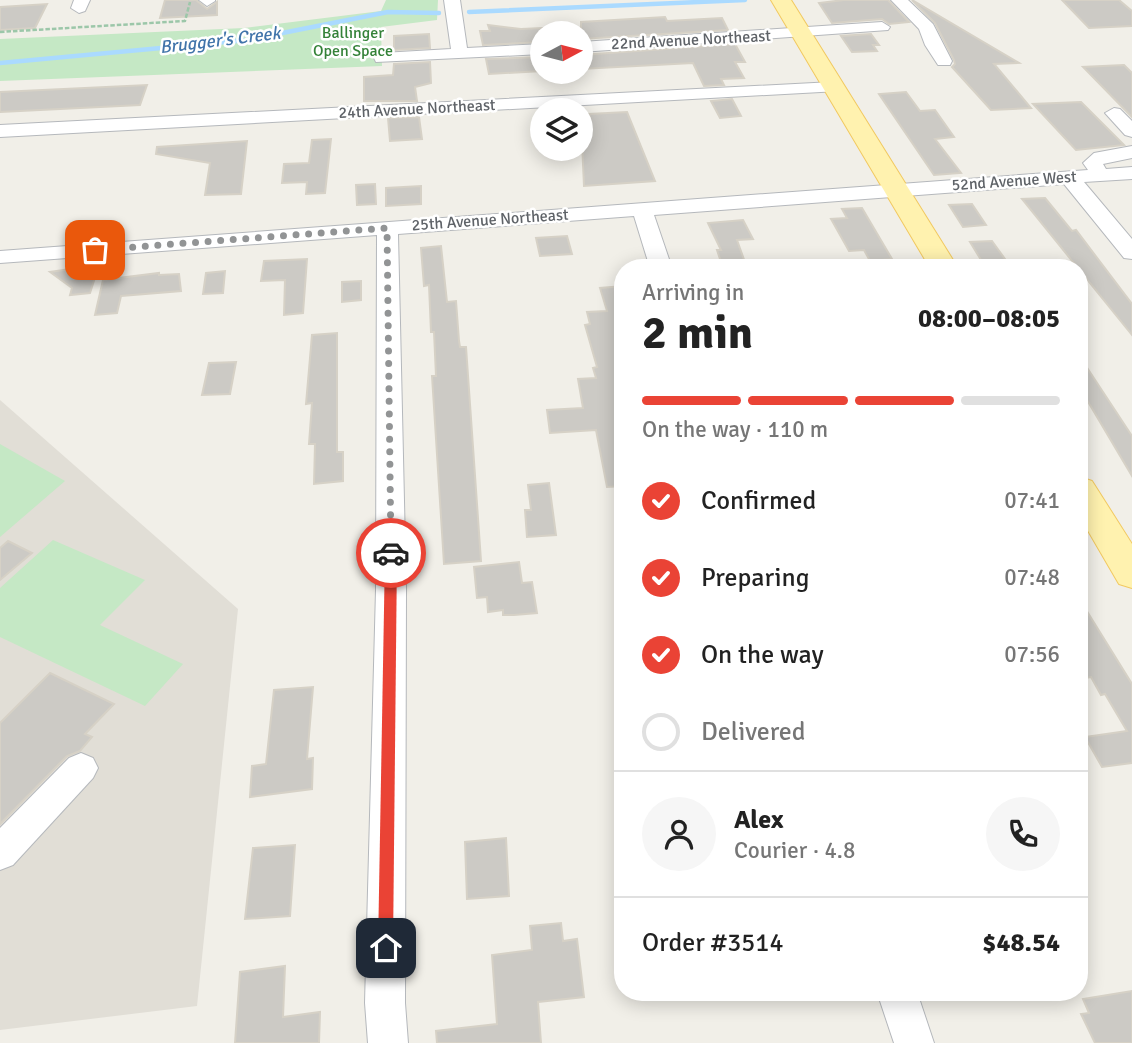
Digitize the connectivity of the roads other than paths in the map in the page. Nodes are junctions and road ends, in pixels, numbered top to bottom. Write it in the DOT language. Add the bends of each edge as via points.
graph roads {
  1 [pos="452,0"];
  2 [pos="781,0"];
  3 [pos="899,0"];
  4 [pos="881,27"];
  5 [pos="801,32"];
  6 [pos="593,46"];
  7 [pos="530,50"];
  8 [pos="460,54"];
  9 [pos="382,58"];
  10 [pos="944,61"];
  11 [pos="833,87"];
  12 [pos="1114,113"];
  13 [pos="0,131"];
  14 [pos="1132,131"];
  15 [pos="1132,152"];
  16 [pos="1132,173"];
  17 [pos="1100,176"];
  18 [pos="1070,178"];
  19 [pos="896,190"];
  20 [pos="642,209"];
  21 [pos="387,228"];
  22 [pos="1132,253"];
  23 [pos="0,257"];
  24 [pos="658,259"];
  25 [pos="938,259"];
  26 [pos="1088,502"];
  27 [pos="1132,574"];
  28 [pos="81,768"];
  29 [pos="0,853"];
  30 [pos="900,1001"];
  31 [pos="387,1043"];
  32 [pos="914,1043"];
  1 -- 8 [label="street"];
  2 -- 5 [label="main road"];
  3 -- 10 [label="street" via="927,27"];
  4 -- 5 [label="street, 22nd Avenue Northeast"];
  5 -- 6 [label="street, 22nd Avenue Northeast"];
  5 -- 11 [label="main road"];
  7 -- 8 [label="street"];
  8 -- 9 [label="street"];
  11 -- 13 [label="street, 24th Avenue Northeast"];
  11 -- 19 [label="main road"];
  12 -- 14 [label="street"];
  15 -- 17 [label="street" via="1101,157 1093,163"];
  16 -- 17 [label="street, 52nd Avenue West"];
  17 -- 18 [label="street, 52nd Avenue West"];
  18 -- 19 [label="street, 52nd Avenue West"];
  18 -- 22 [label="street"];
  19 -- 20 [label="street, 25th Avenue Northeast"];
  19 -- 25 [label="main road"];
  20 -- 21 [label="street, 25th Avenue Northeast"];
  20 -- 24 [label="street"];
  21 -- 23 [label="street, 25th Avenue Northeast"];
  21 -- 31 [label="street" via="391,567"];
  26 -- 27 [label="main road"];
  28 -- 29 [label="street"];
  30 -- 32 [label="street"];
}
